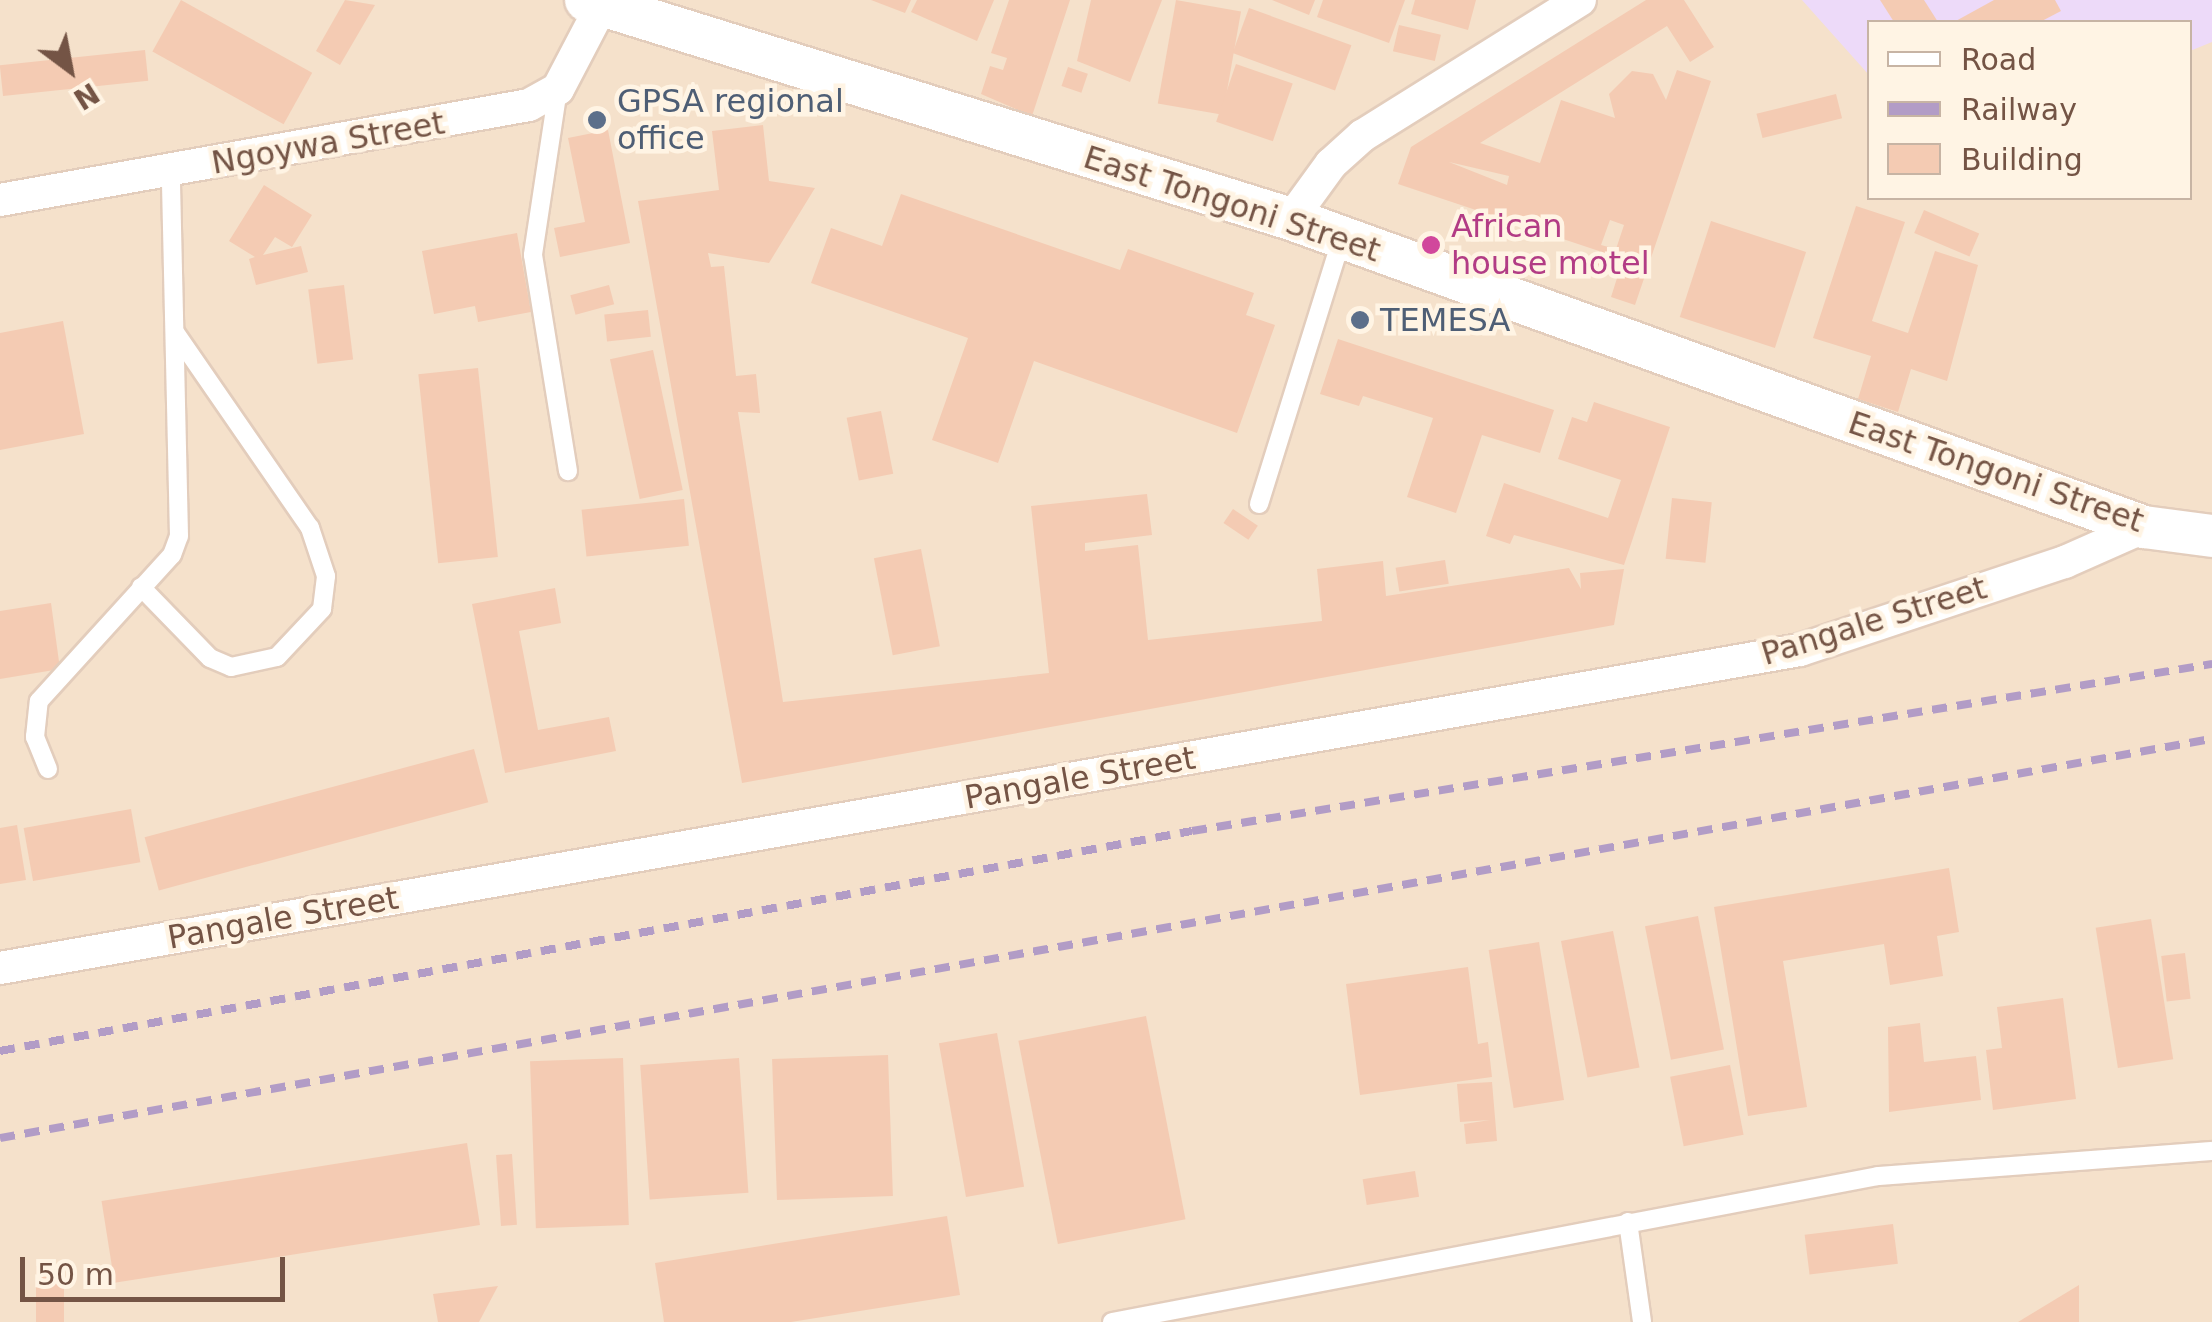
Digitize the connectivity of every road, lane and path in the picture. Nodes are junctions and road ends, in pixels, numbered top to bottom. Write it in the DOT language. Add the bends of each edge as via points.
graph roads {
  1 [pos="1580,0"];
  2 [pos="594,3"];
  3 [pos="558,90"];
  4 [pos="171,170"];
  5 [pos="0,200"];
  6 [pos="1290,219"];
  7 [pos="1342,238"];
  8 [pos="175,332"];
  9 [pos="568,470"];
  10 [pos="1259,504"];
  11 [pos="2144,526"];
  12 [pos="2212,536"];
  13 [pos="141,587"];
  14 [pos="48,769"];
  15 [pos="0,968"];
  16 [pos="2212,1151"];
  17 [pos="1628,1222"];
  18 [pos="1112,1322"];
  19 [pos="1642,1322"];
  1 -- 6 [label="street" via="1362,136 1330,164"];
  2 -- 3 [label="street"];
  2 -- 6 [label="street, East Tongoni Street"];
  3 -- 4 [label="street, Ngoywa Street" via="529,105 474,118"];
  3 -- 9 [label="lane" via="533,255"];
  4 -- 5 [label="street, Ngoywa Street"];
  4 -- 8 [label="lane"];
  6 -- 7 [label="street, East Tongoni Street"];
  7 -- 10 [label="lane"];
  7 -- 11 [label="street, East Tongoni Street"];
  8 -- 13 [label="lane" via="179,536 172,555"];
  8 -- 13 [label="lane" via="310,528 326,576 322,609 278,657 231,667 210,658"];
  11 -- 12 [label="street, East Tongoni Street"];
  11 -- 15 [label="street, Pangale Street" via="2065,562 1800,650"];
  13 -- 14 [label="lane" via="40,701 36,737"];
  16 -- 17 [label="lane" via="1878,1176"];
  17 -- 18 [label="lane"];
  17 -- 19 [label="lane"];
}
